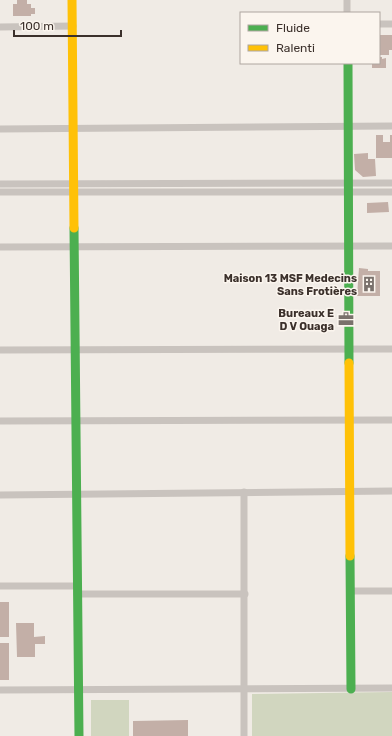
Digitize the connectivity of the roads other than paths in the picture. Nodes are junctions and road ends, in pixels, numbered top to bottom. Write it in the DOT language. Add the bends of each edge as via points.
graph roads {
  1 [pos="72,0"];
  2 [pos="347,0"];
  3 [pos="347,12"];
  4 [pos="380,24"];
  5 [pos="392,24"];
  6 [pos="73,26"];
  7 [pos="0,27"];
  8 [pos="348,64"];
  9 [pos="392,126"];
  10 [pos="348,127"];
  11 [pos="0,129"];
  12 [pos="73,129"];
  13 [pos="392,183"];
  14 [pos="0,184"];
  15 [pos="74,187"];
  16 [pos="348,188"];
  17 [pos="0,192"];
  18 [pos="392,192"];
  19 [pos="74,246"];
  20 [pos="392,246"];
  21 [pos="0,247"];
  22 [pos="348,247"];
  23 [pos="75,349"];
  24 [pos="392,349"];
  25 [pos="0,350"];
  26 [pos="349,350"];
  27 [pos="75,420"];
  28 [pos="350,420"];
  29 [pos="392,420"];
  30 [pos="0,421"];
  31 [pos="350,491"];
  32 [pos="392,491"];
  33 [pos="244,492"];
  34 [pos="76,494"];
  35 [pos="0,495"];
  36 [pos="0,586"];
  37 [pos="77,590"];
  38 [pos="351,591"];
  39 [pos="392,591"];
  40 [pos="244,594"];
  41 [pos="392,688"];
  42 [pos="80,689"];
  43 [pos="244,689"];
  44 [pos="351,689"];
  45 [pos="0,690"];
  46 [pos="79,736"];
  47 [pos="244,736"];
  1 -- 6 [label="street"];
  2 -- 3 [label="street"];
  4 -- 5 [label="street"];
  6 -- 7 [label="street"];
  6 -- 12 [label="street"];
  8 -- 10 [label="street"];
  9 -- 10 [label="street"];
  10 -- 12 [label="street"];
  10 -- 16 [label="street"];
  11 -- 12 [label="street"];
  12 -- 15 [label="street"];
  13 -- 16 [label="street"];
  14 -- 15 [label="street"];
  15 -- 16 [label="street"];
  15 -- 17 [label="street"];
  15 -- 19 [label="street"];
  16 -- 18 [label="street"];
  16 -- 22 [label="street"];
  19 -- 21 [label="street"];
  19 -- 22 [label="street"];
  19 -- 23 [label="street"];
  20 -- 22 [label="street"];
  22 -- 26 [label="street"];
  23 -- 25 [label="street"];
  23 -- 26 [label="street"];
  23 -- 27 [label="street"];
  24 -- 26 [label="street"];
  26 -- 28 [label="street"];
  27 -- 28 [label="street"];
  27 -- 30 [label="street"];
  27 -- 34 [label="street"];
  28 -- 29 [label="street"];
  28 -- 31 [label="street"];
  31 -- 32 [label="street"];
  31 -- 33 [label="street"];
  31 -- 38 [label="street"];
  33 -- 34 [label="street"];
  33 -- 40 [label="street"];
  34 -- 35 [label="street"];
  34 -- 37 [label="street"];
  36 -- 37 [label="street"];
  37 -- 40 [label="street"];
  37 -- 42 [label="street"];
  38 -- 39 [label="street"];
  38 -- 44 [label="street"];
  40 -- 43 [label="street"];
  41 -- 44 [label="street"];
  42 -- 43 [label="street"];
  42 -- 45 [label="street"];
  42 -- 46 [label="street"];
  43 -- 44 [label="street"];
  43 -- 47 [label="street"];
}
